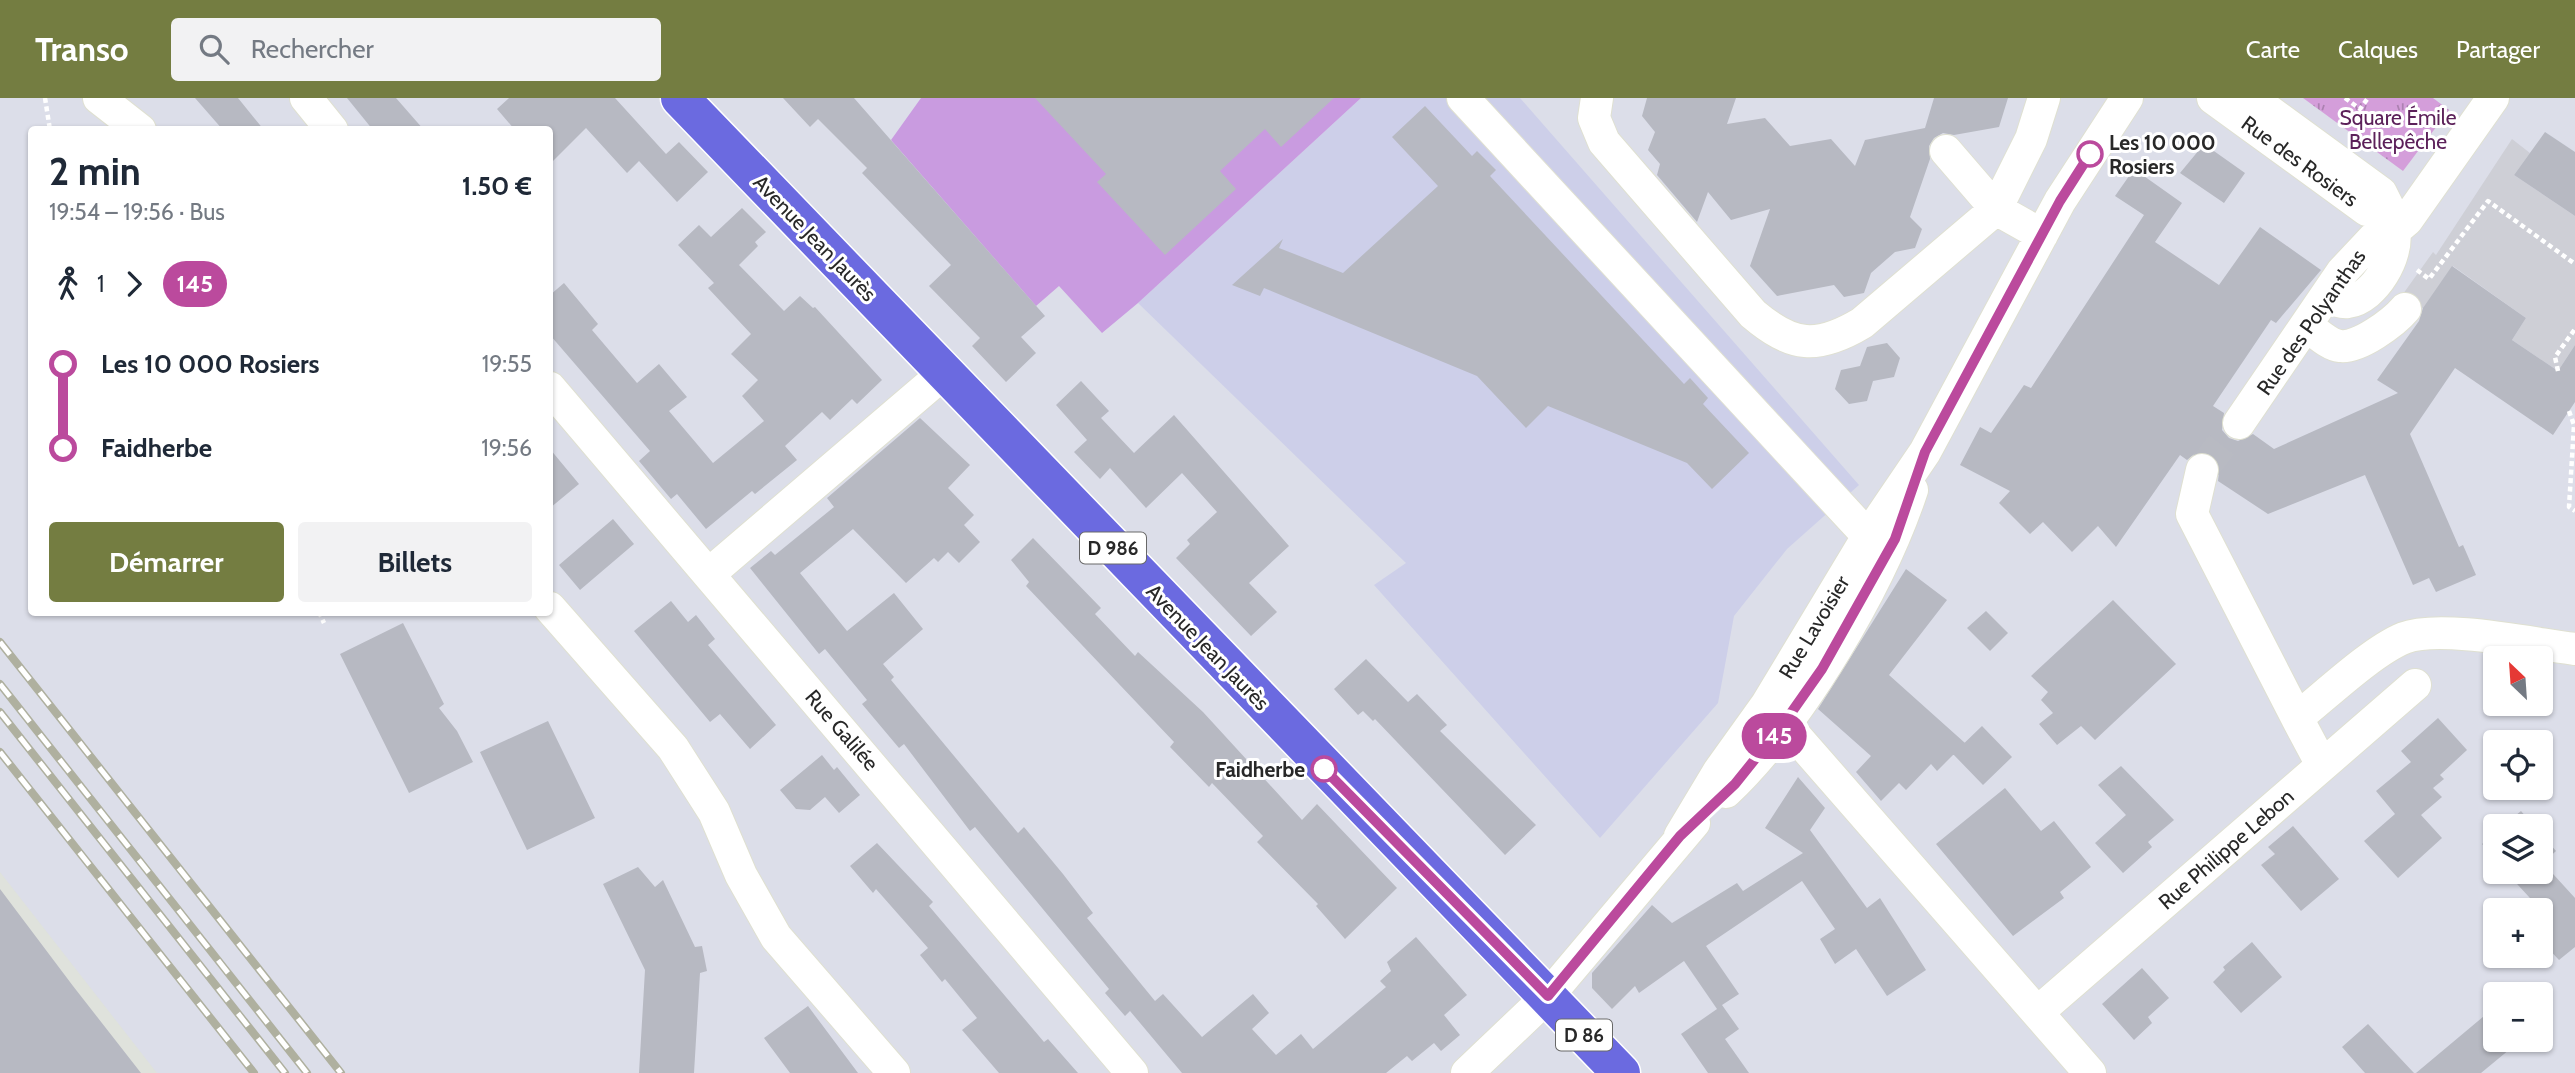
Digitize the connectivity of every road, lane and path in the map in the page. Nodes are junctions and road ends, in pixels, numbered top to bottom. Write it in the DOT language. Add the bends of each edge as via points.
graph roads {
  1 [pos="46,98"];
  2 [pos="99,98"];
  3 [pos="306,98"];
  4 [pos="680,98"];
  5 [pos="1463,98"];
  6 [pos="1597,98"];
  7 [pos="2044,98"];
  8 [pos="2127,98"];
  9 [pos="2213,98"];
  10 [pos="2251,98"];
  11 [pos="2345,98"];
  12 [pos="2368,98"];
  13 [pos="2493,98"];
  14 [pos="50,126"];
  15 [pos="135,126"];
  16 [pos="329,126"];
  17 [pos="1946,151"];
  18 [pos="1996,209"];
  19 [pos="2395,230"];
  20 [pos="2042,235"];
  21 [pos="2575,264"];
  22 [pos="2404,309"];
  23 [pos="2307,326"];
  24 [pos="2575,329"];
  25 [pos="2558,371"];
  26 [pos="944,373"];
  27 [pos="553,392"];
  28 [pos="2570,411"];
  29 [pos="2239,424"];
  30 [pos="1925,452"];
  31 [pos="2202,470"];
  32 [pos="2575,511"];
  33 [pos="1868,536"];
  34 [pos="709,574"];
  35 [pos="553,611"];
  36 [pos="321,616"];
  37 [pos="324,622"];
  38 [pos="2575,649"];
  39 [pos="2415,685"];
  40 [pos="1776,714"];
  41 [pos="2297,718"];
  42 [pos="2322,765"];
  43 [pos="1548,996"];
  44 [pos="2038,1012"];
  45 [pos="894,1073"];
  46 [pos="1132,1073"];
  47 [pos="1467,1073"];
  48 [pos="1621,1073"];
  49 [pos="2090,1073"];
  1 -- 14 [label="path"];
  2 -- 15 [label="street"];
  3 -- 16 [label="street"];
  4 -- 26 [label="main road, Avenue Jean Jaurès / D 986"];
  5 -- 33 [label="street"];
  6 -- 18 [label="street" via="1594,118 1604,142 1753,314 1792,341 1830,337 1862,323"];
  7 -- 18 [label="street" via="2031,139"];
  8 -- 20 [label="street, Rue Lavoisier"];
  9 -- 19 [label="street, Rue des Rosiers"];
  10 -- 19 [label="street, Rue des Rosiers" via="2381,192"];
  11 -- 12 [label="path" via="2360,109"];
  13 -- 19 [label="street, Rue des Polyanthas" via="2424,200"];
  17 -- 18 [label="street"];
  18 -- 20 [label="street"];
  19 -- 21 [label="path" via="2429,279 2488,201"];
  19 -- 23 [label="street, Rue des Polyanthas" via="2361,249"];
  20 -- 30 [label="street, Rue Lavoisier"];
  22 -- 23 [label="street" via="2386,327 2349,346 2338,346"];
  23 -- 29 [label="street, Rue des Polyanthas"];
  24 -- 25 [label="path" via="2555,357"];
  26 -- 34 [label="street"];
  26 -- 43 [label="main road, Avenue Jean Jaurès / D 986"];
  27 -- 34 [label="street, Rue Galilée"];
  28 -- 32 [label="path" via="2574,425 2569,507"];
  30 -- 33 [label="street, Rue Lavoisier"];
  30 -- 40 [label="street, Rue Lavoisier" via="1895,539 1822,669"];
  31 -- 41 [label="street" via="2192,514"];
  33 -- 40 [label="street, Rue Lavoisier"];
  34 -- 46 [label="street, Rue Galilée"];
  35 -- 45 [label="street" via="673,748 714,813 741,876 776,937"];
  36 -- 37 [label="path"];
  38 -- 41 [label="street" via="2468,635 2405,638"];
  39 -- 42 [label="street, Rue Philippe Lebon"];
  40 -- 43 [label="street, Rue Lavoisier" via="1719,771 1680,836"];
  40 -- 44 [label="street"];
  41 -- 42 [label="street"];
  42 -- 44 [label="street, Rue Philippe Lebon"];
  43 -- 47 [label="street, Rue Lavoisier"];
  43 -- 48 [label="main road, Avenue Jean Jaurès / D 86"];
  44 -- 49 [label="street"];
}
